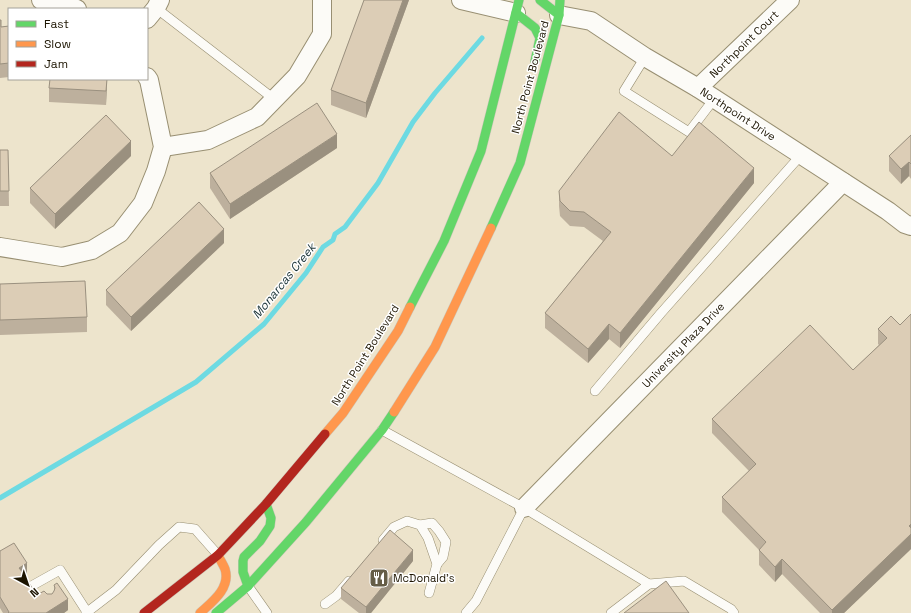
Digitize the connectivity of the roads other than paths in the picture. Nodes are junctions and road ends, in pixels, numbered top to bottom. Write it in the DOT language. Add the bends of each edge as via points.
graph roads {
  1 [pos="41,0"];
  2 [pos="322,0"];
  3 [pos="461,0"];
  4 [pos="540,0"];
  5 [pos="790,0"];
  6 [pos="518,7"];
  7 [pos="73,8"];
  8 [pos="559,8"];
  9 [pos="154,9"];
  10 [pos="645,57"];
  11 [pos="533,69"];
  12 [pos="148,78"];
  13 [pos="698,88"];
  14 [pos="274,99"];
  15 [pos="714,99"];
  16 [pos="163,147"];
  17 [pos="801,155"];
  18 [pos="509,170"];
  19 [pos="843,182"];
  20 [pos="512,183"];
  21 [pos="911,226"];
  22 [pos="0,247"];
  23 [pos="595,391"];
  24 [pos="382,430"];
  25 [pos="266,504"];
  26 [pos="524,508"];
  27 [pos="420,525"];
  28 [pos="379,544"];
  29 [pos="218,555"];
  30 [pos="437,564"];
  31 [pos="355,573"];
  32 [pos="649,584"];
  33 [pos="248,586"];
  34 [pos="26,589"];
  35 [pos="429,593"];
  36 [pos="325,604"];
  37 [pos="86,613"];
  38 [pos="144,613"];
  39 [pos="200,613"];
  40 [pos="216,613"];
  41 [pos="267,613"];
  42 [pos="466,613"];
  43 [pos="611,613"];
  44 [pos="734,613"];
  1 -- 7 [label="street"];
  2 -- 14 [label="street" via="322,34 297,76"];
  3 -- 6 [label="street"];
  4 -- 8 [label="main road"];
  5 -- 13 [label="street, Northpoint Court"];
  6 -- 11 [label="main road" via="540,38"];
  6 -- 25 [label="main road, North Point Boulevard" via="481,151 441,248 398,331 343,413"];
  8 -- 10 [label="street, Northpoint Drive" via="591,21"];
  8 -- 20 [label="main road, North Point Boulevard" via="520,163"];
  9 -- 14 [label="lane"];
  10 -- 13 [label="street, Northpoint Drive"];
  10 -- 15 [label="lane" via="624,91 689,132"];
  12 -- 16 [label="street"];
  13 -- 15 [label="street, Northpoint Drive"];
  14 -- 16 [label="street" via="257,117 208,140"];
  15 -- 17 [label="street, Northpoint Drive"];
  16 -- 22 [label="street" via="143,203 120,233 92,250 62,257"];
  17 -- 19 [label="street, Northpoint Drive"];
  17 -- 23 [label="lane"];
  18 -- 20 [label="main road"];
  19 -- 21 [label="street, Northpoint Drive"];
  19 -- 26 [label="street, University Plaza Drive"];
  20 -- 24 [label="main road, North Point Boulevard" via="435,347"];
  24 -- 26 [label="lane"];
  24 -- 33 [label="main road, North Point Boulevard" via="306,522"];
  25 -- 29 [label="main road, North Point Boulevard"];
  25 -- 33 [label="main road" via="271,523 242,563 241,569"];
  26 -- 32 [label="lane"];
  26 -- 42 [label="lane" via="476,601"];
  27 -- 28 [label="lane" via="407,521 400,524"];
  27 -- 30 [label="lane" via="428,538"];
  27 -- 30 [label="lane" via="432,523 446,542 444,556"];
  29 -- 37 [label="lane" via="195,529 179,527 158,545 116,590"];
  29 -- 38 [label="main road, North Point Boulevard"];
  29 -- 39 [label="main road" via="225,572 225,583 219,594"];
  30 -- 35 [label="lane"];
  31 -- 36 [label="lane" via="336,596"];
  32 -- 43 [label="lane"];
  32 -- 44 [label="lane" via="684,581"];
  33 -- 40 [label="main road, North Point Boulevard"];
  33 -- 41 [label="lane"];
  34 -- 37 [label="lane" via="40,586 60,570"];
}
